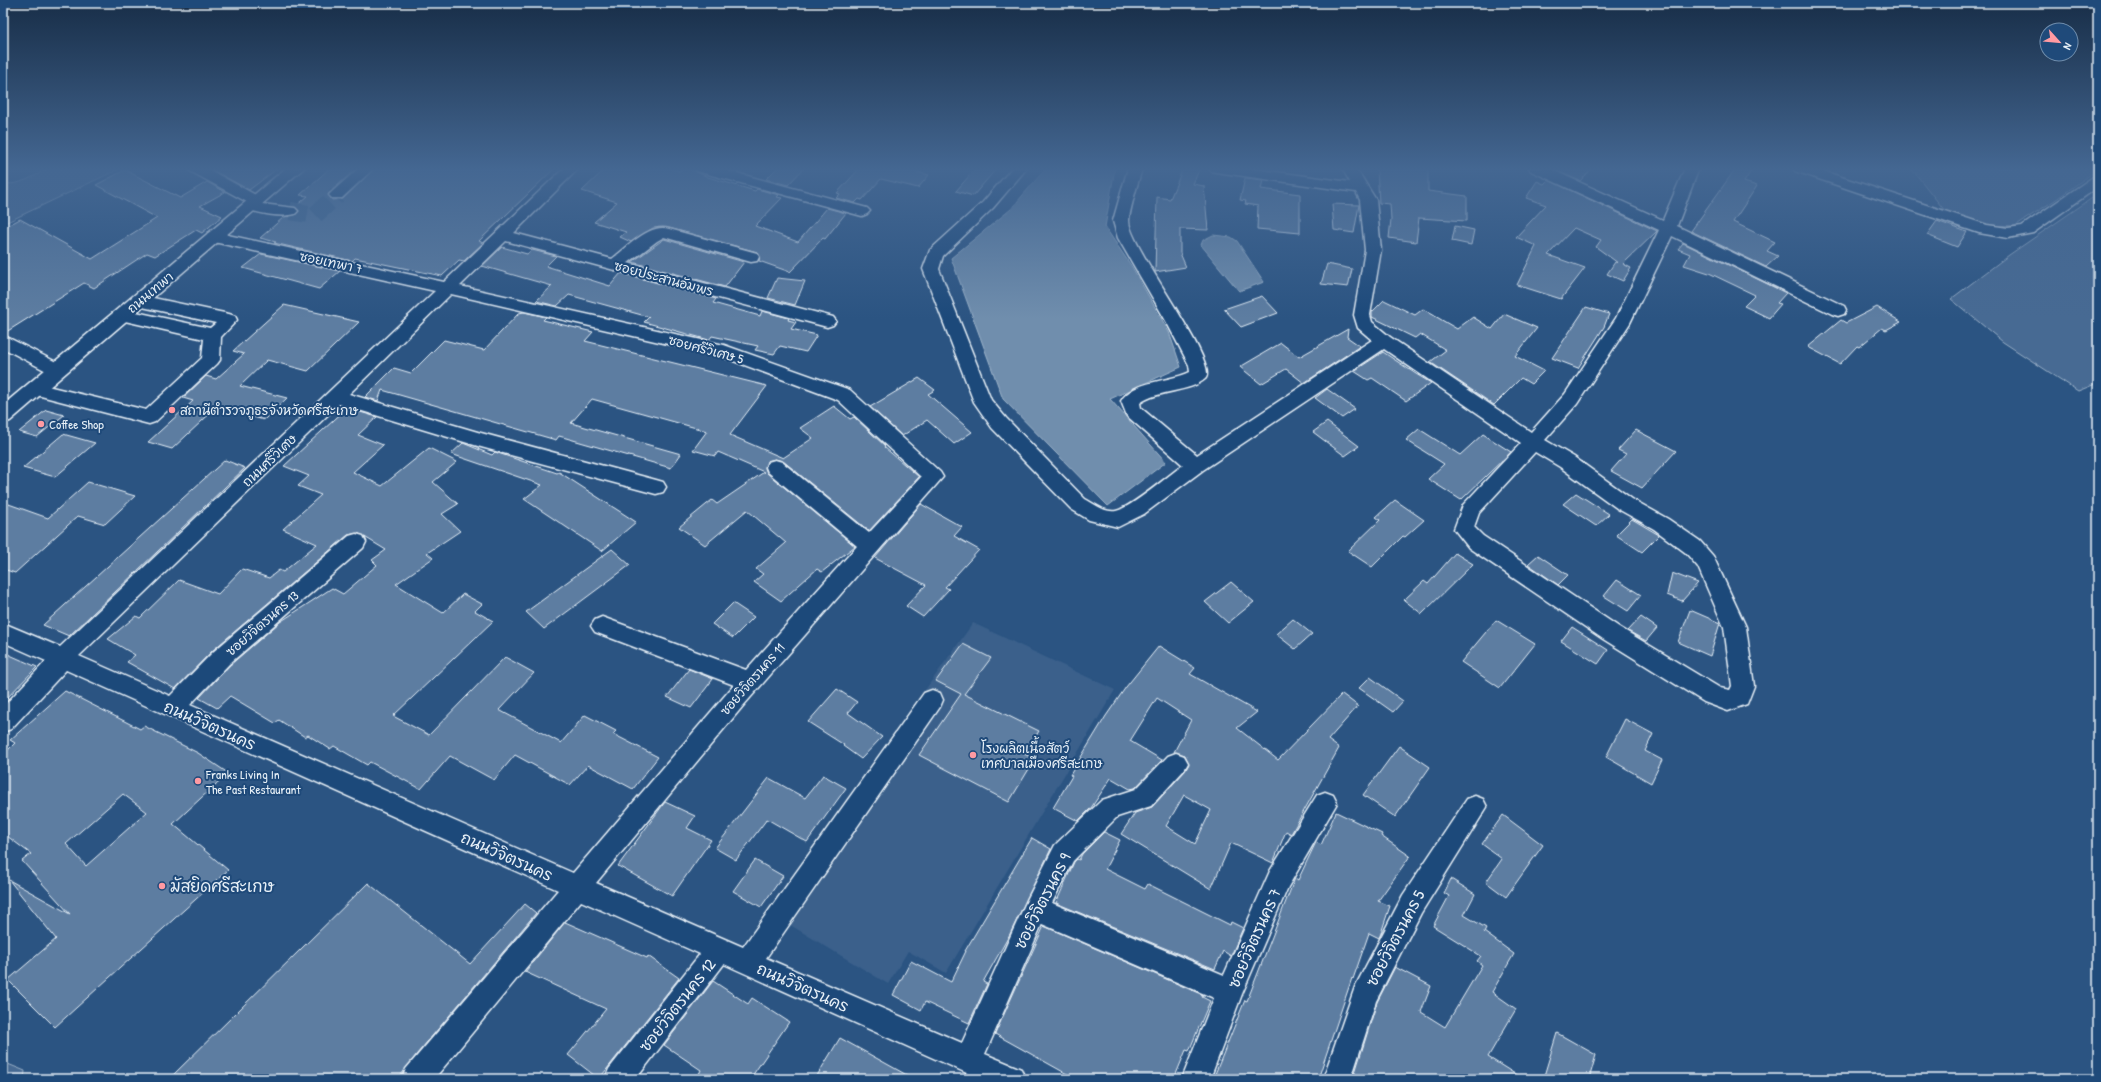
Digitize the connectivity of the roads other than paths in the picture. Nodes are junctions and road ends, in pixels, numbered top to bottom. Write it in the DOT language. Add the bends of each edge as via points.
graph roads {
  1 [pos="236,218"];
  2 [pos="519,218"];
  3 [pos="974,218"];
  4 [pos="1122,218"];
  5 [pos="1370,218"];
  6 [pos="1647,218"];
  7 [pos="1672,218"];
  8 [pos="1951,218"];
  9 [pos="2043,218"];
  10 [pos="1668,228"];
  11 [pos="502,235"];
  12 [pos="214,237"];
  13 [pos="751,257"];
  14 [pos="615,265"];
  15 [pos="447,288"];
  16 [pos="139,300"];
  17 [pos="1838,310"];
  18 [pos="122,315"];
  19 [pos="827,321"];
  20 [pos="213,335"];
  21 [pos="3,341"];
  22 [pos="1384,341"];
  23 [pos="58,370"];
  24 [pos="35,389"];
  25 [pos="335,396"];
  26 [pos="3,416"];
  27 [pos="1533,442"];
  28 [pos="1196,466"];
  29 [pos="775,467"];
  30 [pos="933,476"];
  31 [pos="656,487"];
  32 [pos="356,542"];
  33 [pos="870,544"];
  34 [pos="602,626"];
  35 [pos="3,632"];
  36 [pos="62,659"];
  37 [pos="749,681"];
  38 [pos="932,700"];
  39 [pos="172,708"];
  40 [pos="3,722"];
  41 [pos="1176,763"];
  42 [pos="1325,803"];
  43 [pos="1475,807"];
  44 [pos="578,888"];
  45 [pos="1036,909"];
  46 [pos="720,950"];
  47 [pos="748,962"];
  48 [pos="1230,991"];
  49 [pos="968,1060"];
  50 [pos="416,1079"];
  51 [pos="619,1079"];
  52 [pos="1011,1079"];
  53 [pos="1196,1079"];
  54 [pos="1337,1079"];
  1 -- 12 [label="main road, ถนนเทพา"];
  2 -- 11 [label="street, ถนนศรีวิเศษ"];
  3 -- 28 [label="street" via="936,254 931,269 983,402 999,423 1078,504 1096,515 1118,518 1137,509"];
  4 -- 28 [label="street" via="1126,238 1175,321 1198,365 1199,375 1141,392 1130,401 1133,411"];
  5 -- 22 [label="street" via="1373,250 1362,315 1364,324"];
  6 -- 10 [label="street"];
  7 -- 10 [label="street"];
  8 -- 9 [label="street" via="1985,230 2008,233 2027,230"];
  10 -- 17 [label="street"];
  10 -- 27 [label="street" via="1624,319 1571,399"];
  11 -- 14 [label="street, ซอยประสานอัมพร"];
  11 -- 15 [label="street, ถนนศรีวิเศษ"];
  12 -- 15 [label="street, ซอยเทพา 7"];
  12 -- 16 [label="main road, ถนนเทพา"];
  13 -- 14 [label="street" via="663,232 651,237"];
  14 -- 19 [label="street, ซอยประสานอัมพร"];
  15 -- 25 [label="street, ถนนศรีวิเศษ"];
  15 -- 30 [label="street, ซอยศรีวิเศษ 5" via="724,351 844,395"];
  16 -- 18 [label="main road, ถนนเทพา"];
  16 -- 20 [label="street" via="229,320"];
  18 -- 20 [label="street"];
  18 -- 23 [label="main road, ถนนเทพา"];
  20 -- 24 [label="street" via="211,360 149,417"];
  21 -- 23 [label="street"];
  22 -- 27 [label="street"];
  22 -- 28 [label="street"];
  23 -- 24 [label="main road, ถนนเทพา"];
  24 -- 26 [label="main road, ถนนเทพา"];
  25 -- 31 [label="street" via="481,440"];
  25 -- 36 [label="street, ถนนศรีวิเศษ"];
  27 -- 27 [label="street" via="1693,547 1701,557 1735,627 1743,686 1739,697 1728,701 1712,695 1611,633 1476,542 1464,529 1470,510"];
  29 -- 33 [label="street"];
  30 -- 33 [label="street, ซอยวิจิตรนคร 11"];
  32 -- 39 [label="street, ซอยวิจิตรนคร 13" via="221,658"];
  33 -- 37 [label="street, ซอยวิจิตรนคร 11"];
  34 -- 37 [label="street"];
  35 -- 36 [label="street, ถนนวิจิตรนคร"];
  36 -- 39 [label="street, ถนนวิจิตรนคร"];
  36 -- 40 [label="street, ถนนศรีวิเศษ"];
  37 -- 44 [label="street, ซอยวิจิตรนคร 11"];
  38 -- 47 [label="street"];
  39 -- 44 [label="street, ถนนวิจิตรนคร"];
  41 -- 45 [label="street, ซอยวิจิตรนคร 9" via="1143,798 1110,808 1064,853"];
  42 -- 48 [label="street, ซอยวิจิตรนคร 7" via="1279,879"];
  43 -- 54 [label="street, ซอยวิจิตรนคร 5" via="1412,904 1364,996"];
  44 -- 46 [label="street, ถนนวิจิตรนคร"];
  44 -- 50 [label="street, ซอยวิจิตรนคร 11"];
  45 -- 48 [label="street"];
  45 -- 49 [label="street, ซอยวิจิตรนคร 9"];
  46 -- 47 [label="street, ถนนวิจิตรนคร"];
  46 -- 51 [label="street, ซอยวิจิตรนคร 12"];
  47 -- 49 [label="street, ถนนวิจิตรนคร"];
  48 -- 53 [label="street, ซอยวิจิตรนคร 7"];
  49 -- 52 [label="street, ถนนวิจิตรนคร"];
}
